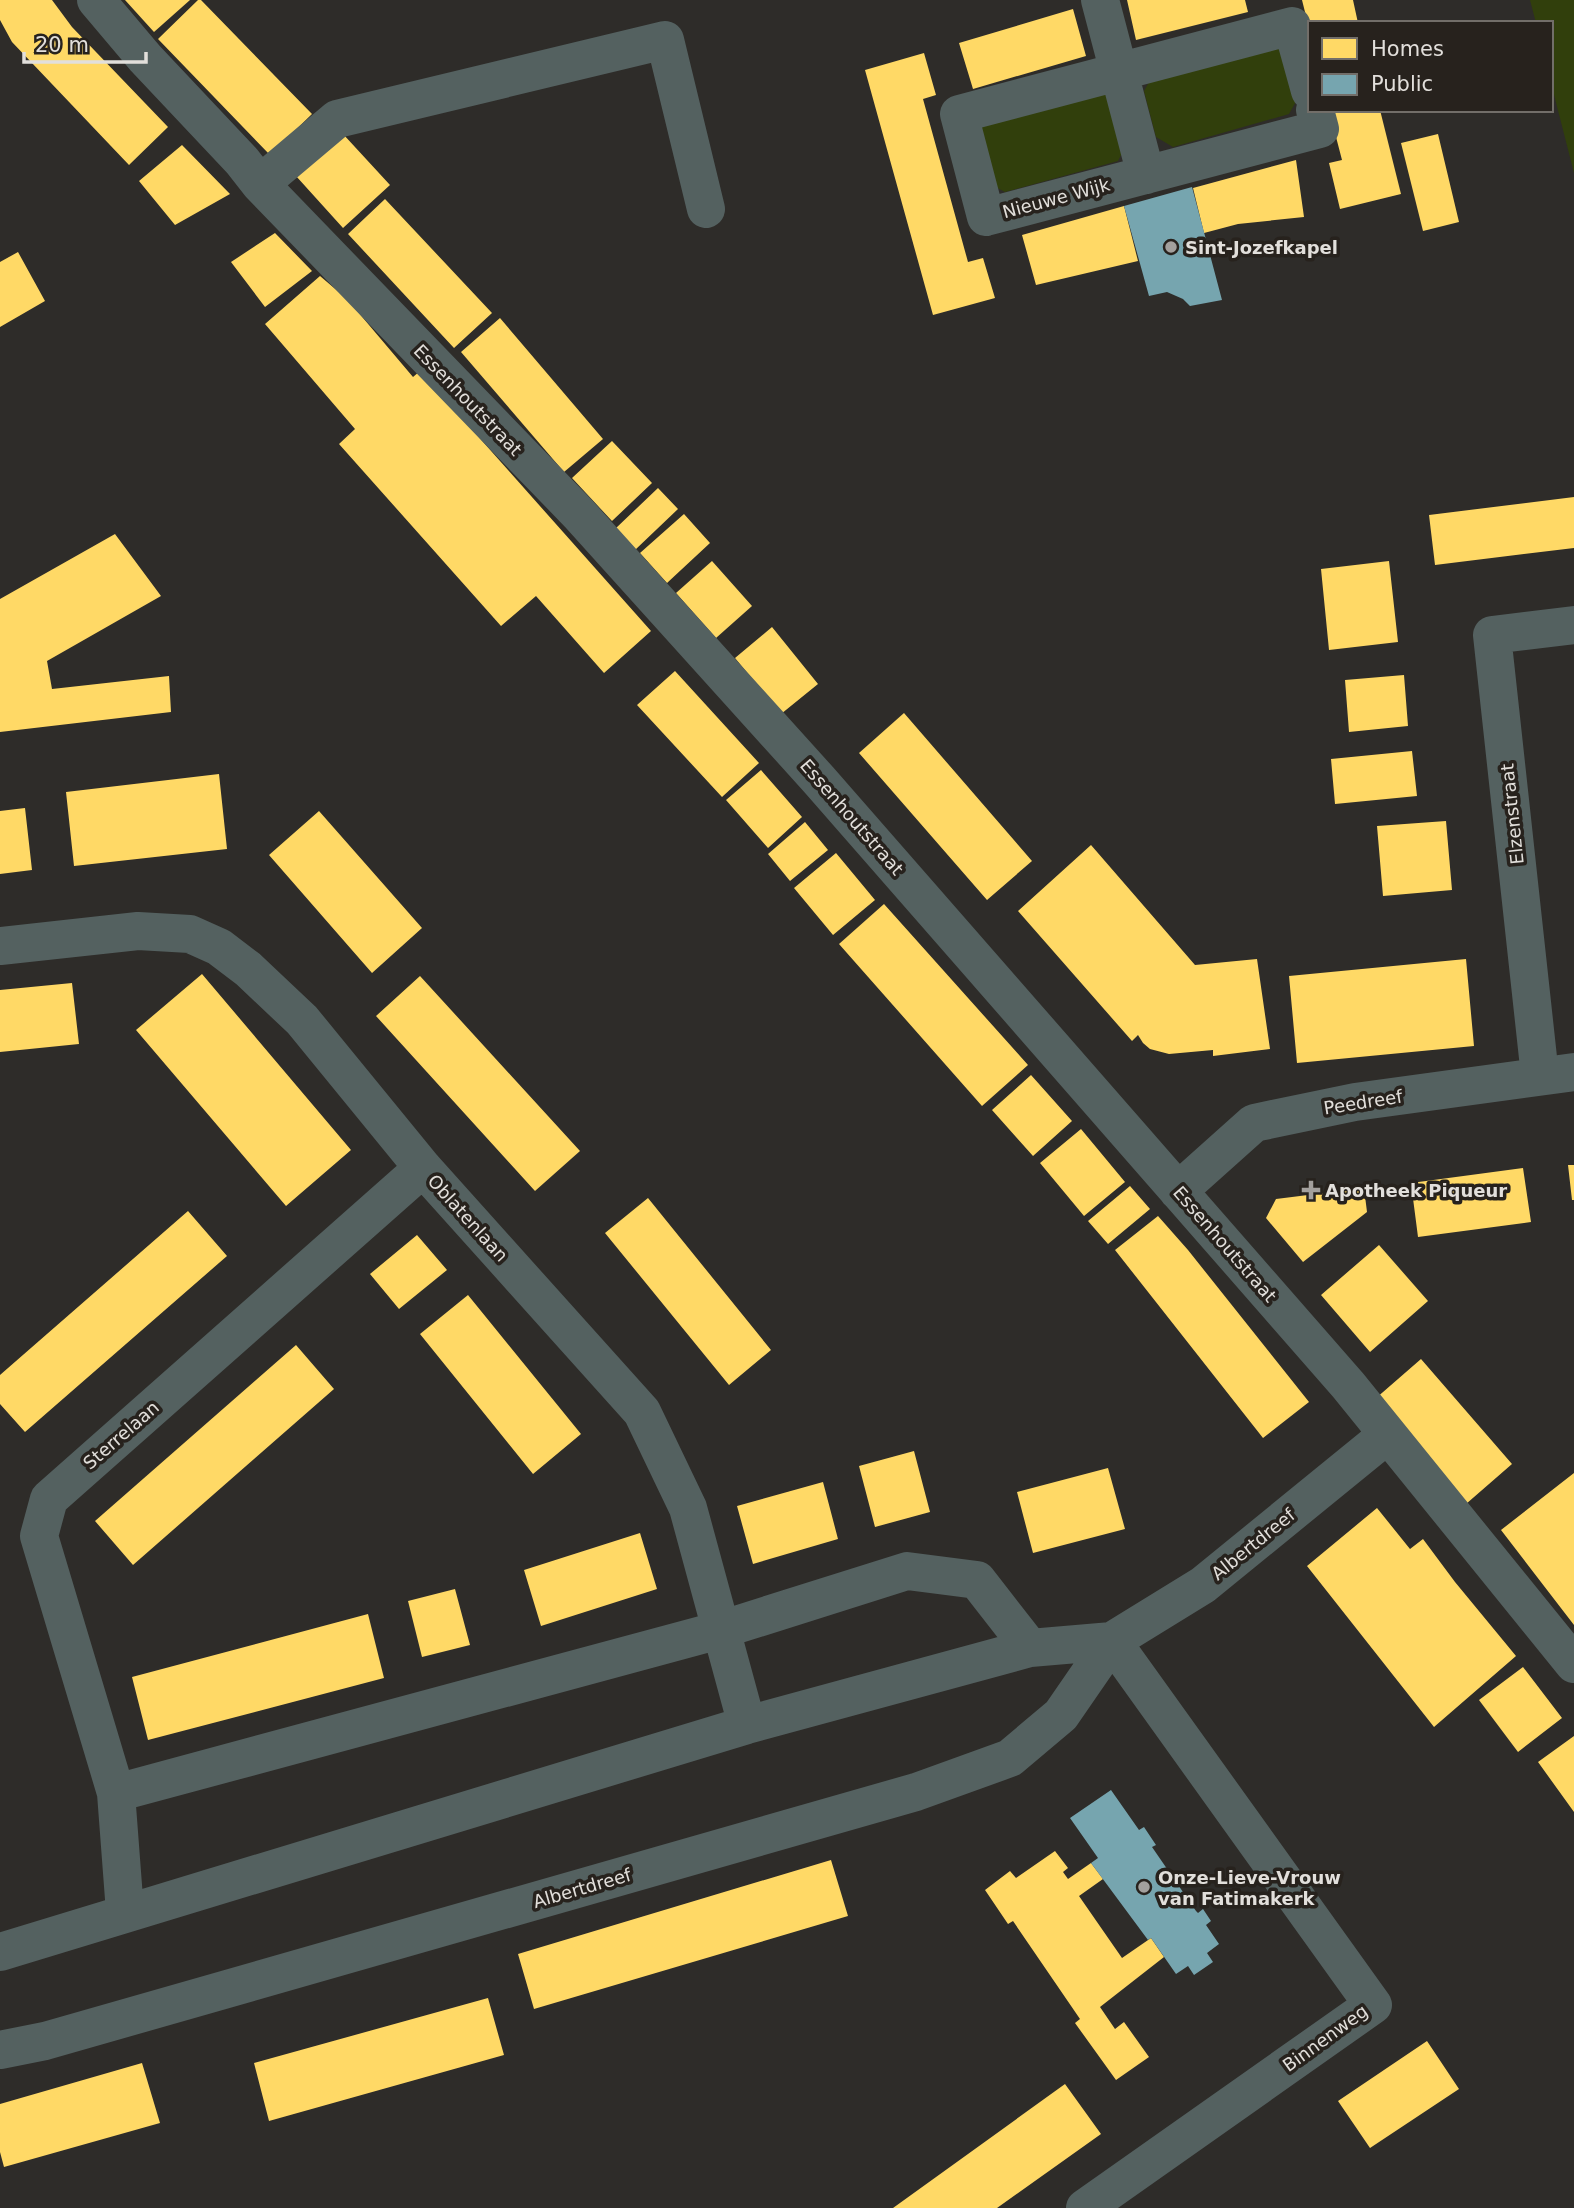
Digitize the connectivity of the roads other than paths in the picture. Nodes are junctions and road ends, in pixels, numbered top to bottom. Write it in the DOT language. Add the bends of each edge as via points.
graph roads {
  1 [pos="96,0"];
  2 [pos="1100,0"];
  3 [pos="1119,72"];
  4 [pos="1308,84"];
  5 [pos="1316,112"];
  6 [pos="1146,175"];
  7 [pos="260,184"];
  8 [pos="706,209"];
  9 [pos="1574,625"];
  10 [pos="0,946"];
  11 [pos="1557,1074"];
  12 [pos="423,1168"];
  13 [pos="1178,1191"];
  14 [pos="1387,1435"];
  15 [pos="720,1630"];
  16 [pos="1112,1641"];
  17 [pos="1030,1648"];
  18 [pos="1574,1664"];
  19 [pos="747,1725"];
  20 [pos="116,1793"];
  21 [pos="125,1912"];
  22 [pos="0,1952"];
  23 [pos="0,2050"];
  24 [pos="1085,2208"];
  1 -- 7 [label="street, Essenhoutstraat"];
  2 -- 3 [label="street"];
  3 -- 4 [label="street, Nieuwe Wijk" via="1292,26"];
  3 -- 6 [label="street"];
  3 -- 6 [label="street, Nieuwe Wijk" via="959,114 986,217"];
  5 -- 6 [label="street, Nieuwe Wijk" via="1320,129"];
  7 -- 8 [label="street" via="337,119 665,40"];
  7 -- 13 [label="street, Essenhoutstraat" via="579,514 838,801"];
  9 -- 11 [label="street, Elzenstraat" via="1492,635"];
  10 -- 12 [label="street, Oblatenlaan" via="138,932 190,934 219,947 302,1020"];
  11 -- 13 [label="street, Peedreef" via="1355,1102 1254,1123"];
  12 -- 15 [label="street, Oblatenlaan" via="642,1412 688,1508"];
  12 -- 20 [label="street, Sterrelaan" via="49,1499 39,1536"];
  13 -- 14 [label="street, Essenhoutstraat"];
  14 -- 16 [label="street, Albertdreef" via="1203,1585"];
  14 -- 18 [label="street, Essenhoutstraat"];
  15 -- 17 [label="street" via="907,1571 977,1580"];
  15 -- 19 [label="street, Oblatenlaan"];
  15 -- 20 [label="street"];
  16 -- 17 [label="street, Albertdreef"];
  16 -- 23 [label="street, Albertdreef" via="1060,1715 1010,1758 902,1796 45,2042"];
  16 -- 24 [label="street, Binnenweg" via="1373,2005"];
  17 -- 19 [label="street, Albertdreef"];
  19 -- 21 [label="street, Albertdreef"];
  20 -- 21 [label="street"];
  21 -- 22 [label="street, Albertdreef"];
}
